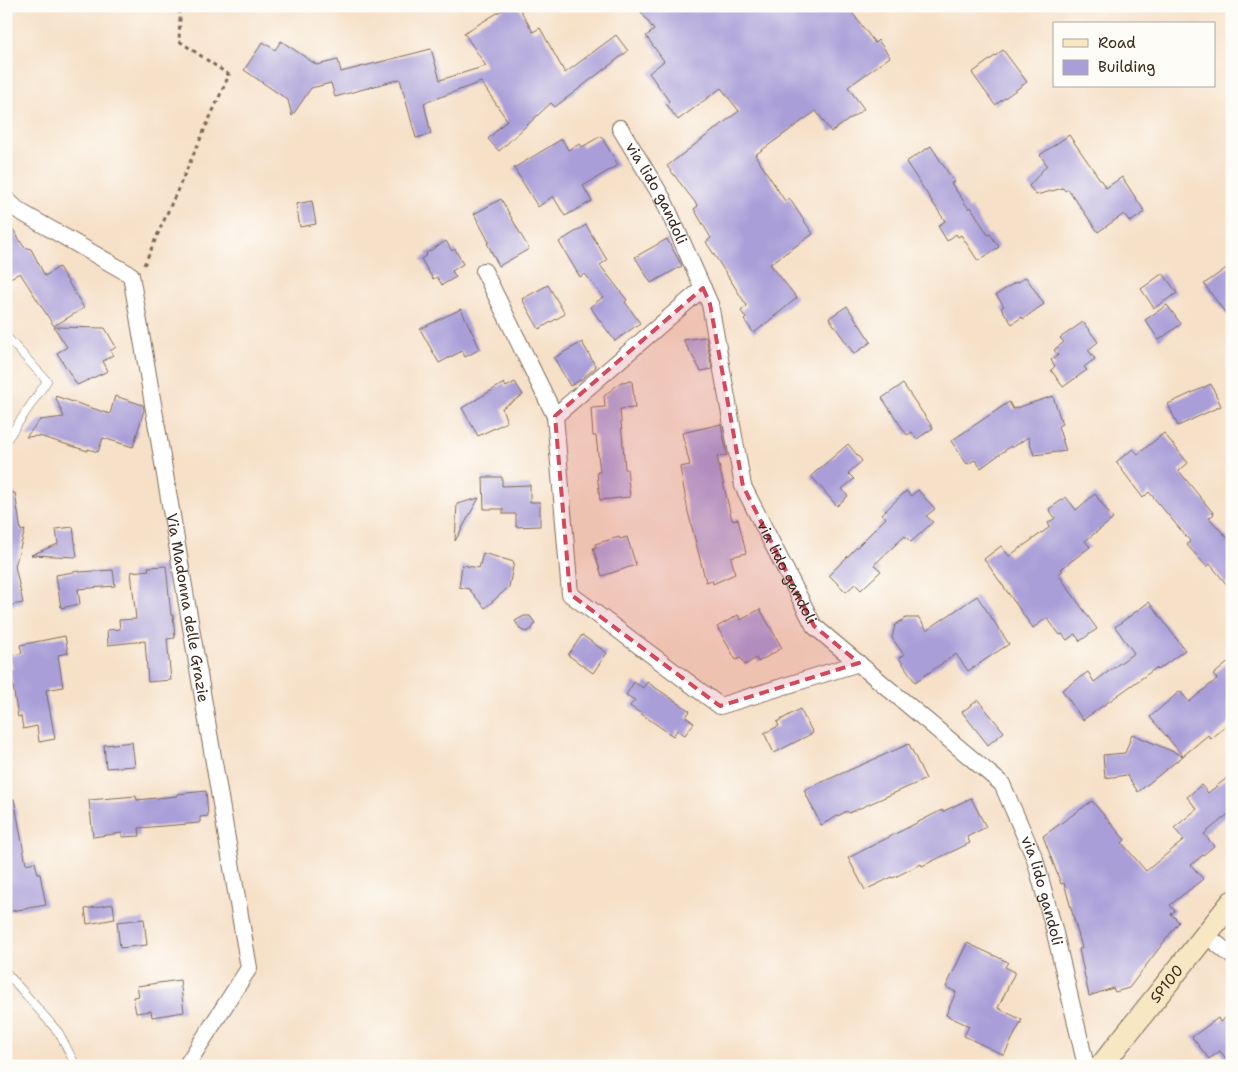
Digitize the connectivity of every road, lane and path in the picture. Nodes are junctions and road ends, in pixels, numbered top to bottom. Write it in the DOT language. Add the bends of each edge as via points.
graph roads {
  1 [pos="142,6"];
  2 [pos="162,6"];
  3 [pos="175,6"];
  4 [pos="620,128"];
  5 [pos="6,199"];
  6 [pos="148,258"];
  7 [pos="484,271"];
  8 [pos="703,288"];
  9 [pos="6,336"];
  10 [pos="555,416"];
  11 [pos="6,441"];
  12 [pos="859,663"];
  13 [pos="1232,902"];
  14 [pos="1206,935"];
  15 [pos="1232,956"];
  16 [pos="6,972"];
  17 [pos="76,1066"];
  18 [pos="186,1066"];
  19 [pos="1086,1066"];
  20 [pos="1101,1066"];
  1 -- 2 [label="path"];
  3 -- 6 [label="path" via="179,8 179,41 229,75"];
  4 -- 8 [label="street, via lido gandoli" via="663,199"];
  5 -- 18 [label="street, Via Madonna delle Grazie" via="19,210 131,275 249,968"];
  7 -- 10 [label="street"];
  8 -- 10 [label="street"];
  8 -- 12 [label="street, via lido gandoli" via="710,304 742,486 814,626"];
  9 -- 11 [label="lane" via="47,381"];
  10 -- 12 [label="street" via="570,594 720,706"];
  12 -- 19 [label="street, via lido gandoli" via="1002,784 1036,860"];
  13 -- 14 [label="main road, SP100 / SP100"];
  14 -- 15 [label="street"];
  14 -- 20 [label="main road, SP100 / SP100"];
  16 -- 17 [label="lane" via="59,1033"];
}
